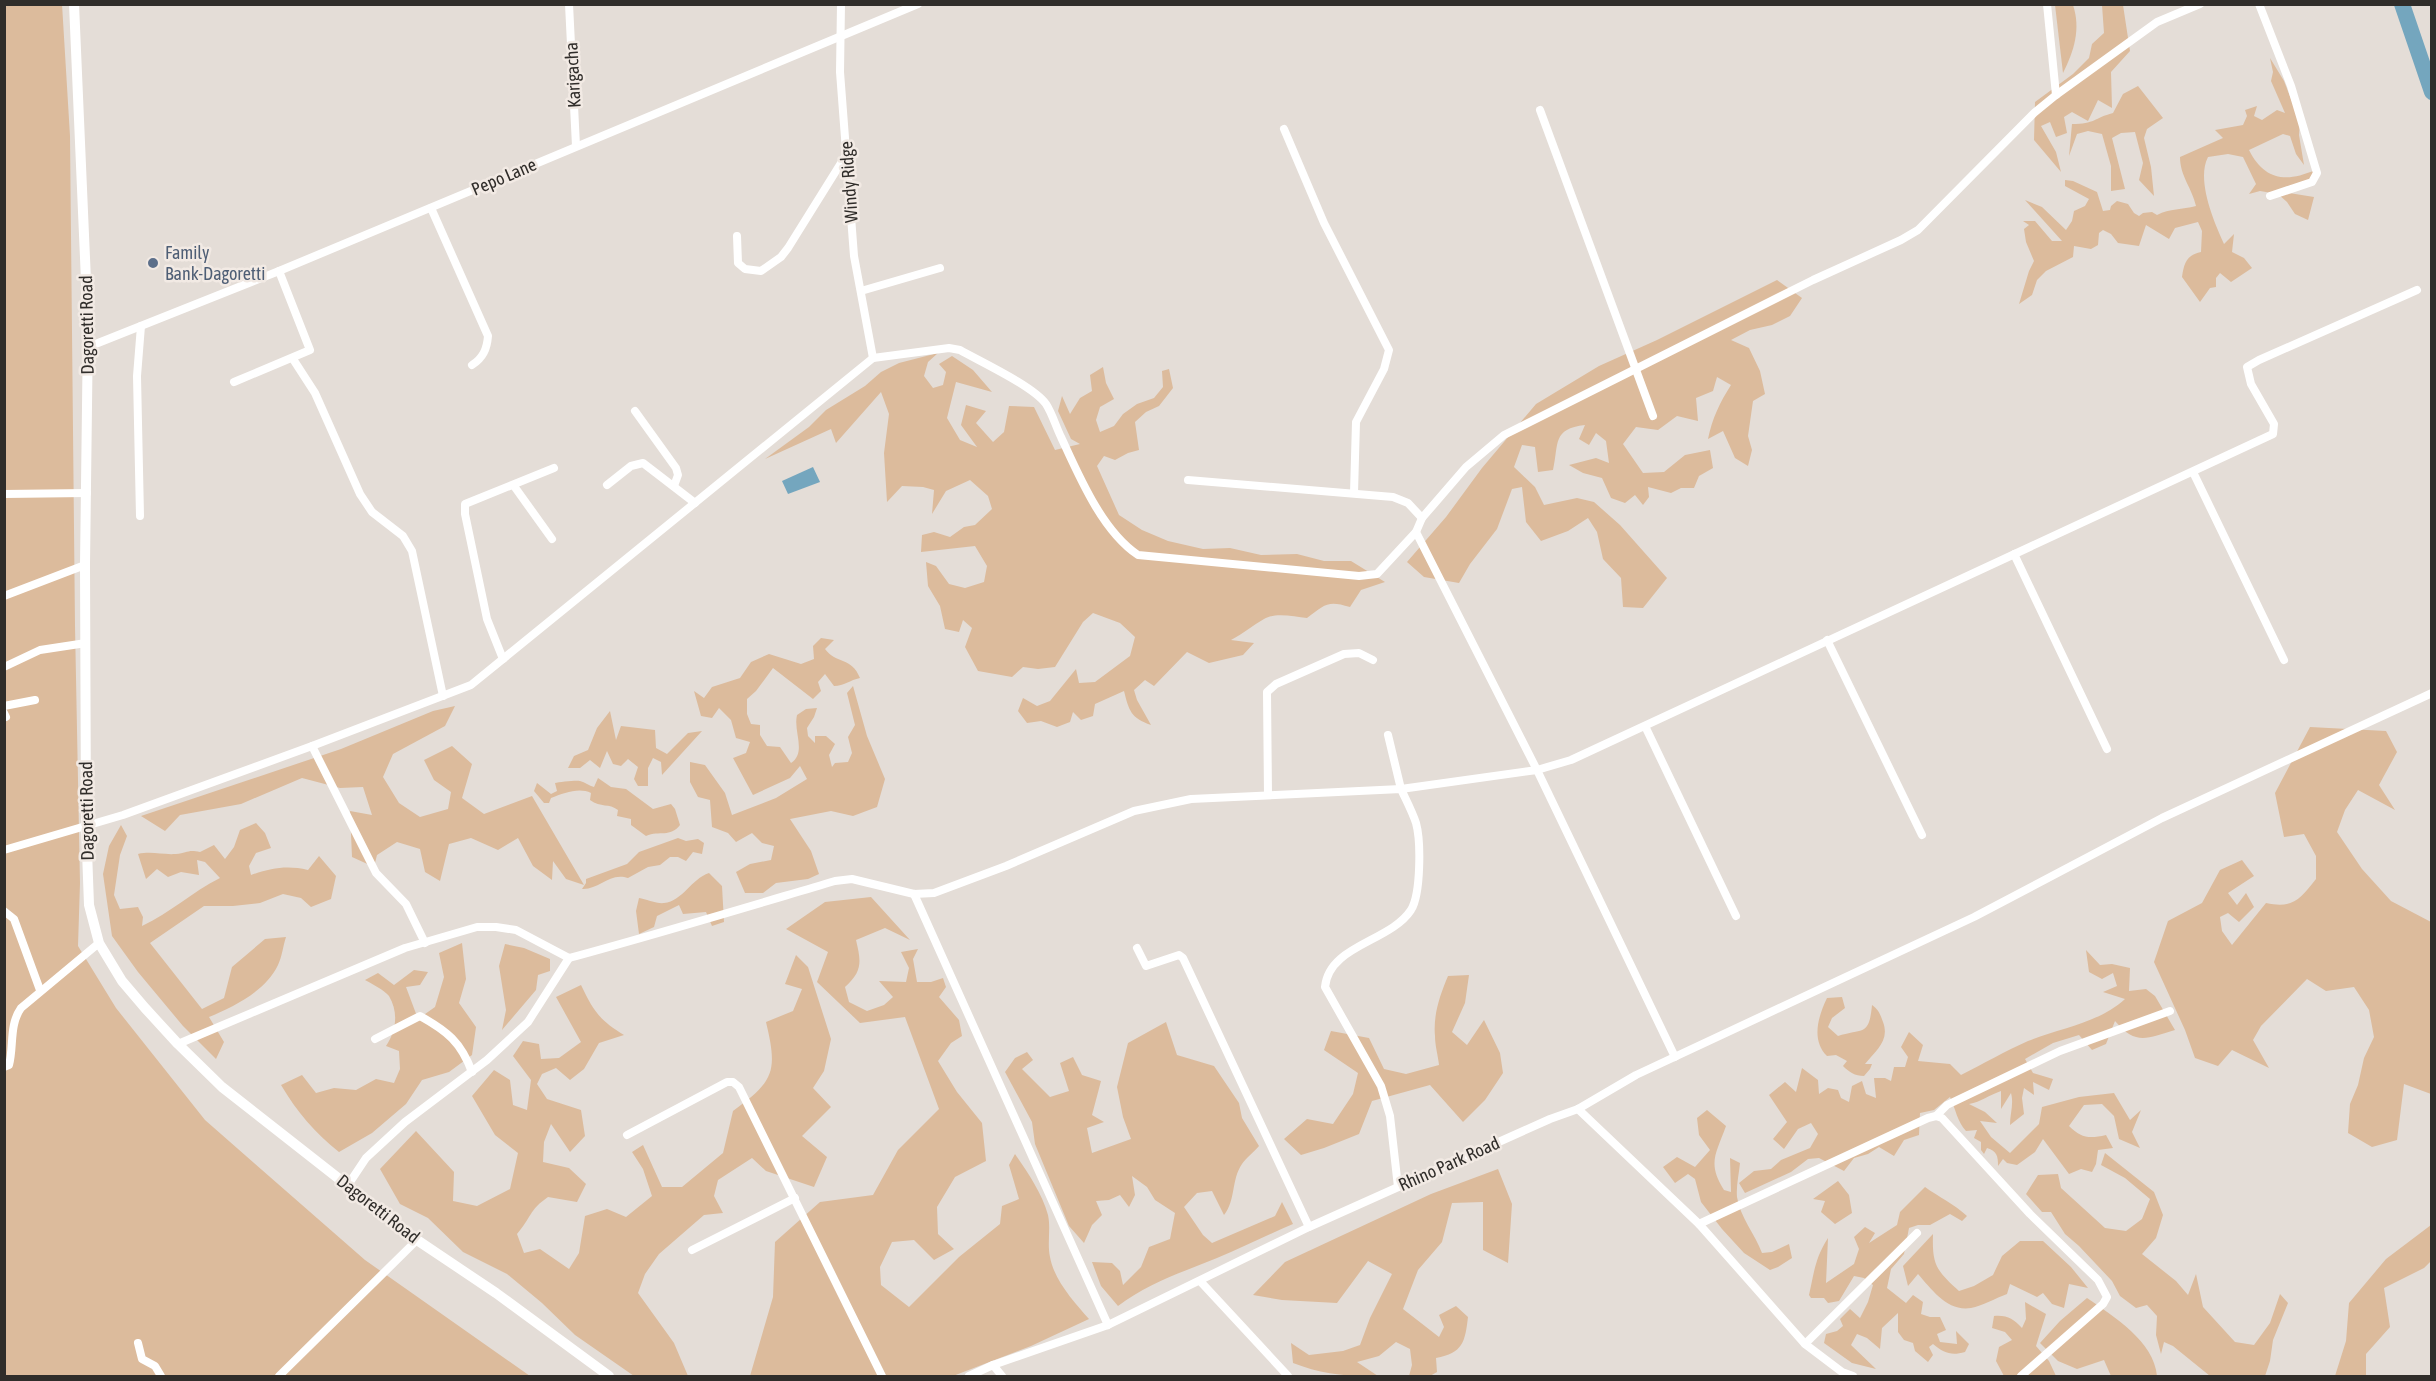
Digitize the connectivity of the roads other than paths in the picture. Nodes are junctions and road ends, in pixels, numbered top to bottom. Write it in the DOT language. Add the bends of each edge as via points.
graph roads {
  1 [pos="74,4"];
  2 [pos="569,4"];
  3 [pos="842,4"];
  4 [pos="918,4"];
  5 [pos="2047,4"];
  6 [pos="2200,4"];
  7 [pos="2259,4"];
  8 [pos="842,35"];
  9 [pos="2056,95"];
  10 [pos="1540,110"];
  11 [pos="1284,129"];
  12 [pos="576,146"];
  13 [pos="846,155"];
  14 [pos="2270,196"];
  15 [pos="431,208"];
  16 [pos="737,236"];
  17 [pos="940,268"];
  18 [pos="279,271"];
  19 [pos="2417,290"];
  20 [pos="861,291"];
  21 [pos="141,326"];
  22 [pos="88,347"];
  23 [pos="873,358"];
  24 [pos="293,359"];
  25 [pos="472,365"];
  26 [pos="1636,368"];
  27 [pos="234,382"];
  28 [pos="635,411"];
  29 [pos="1653,416"];
  30 [pos="554,468"];
  31 [pos="2193,472"];
  32 [pos="1188,480"];
  33 [pos="607,485"];
  34 [pos="514,486"];
  35 [pos="674,486"];
  36 [pos="87,493"];
  37 [pos="1354,493"];
  38 [pos="4,494"];
  39 [pos="695,503"];
  40 [pos="140,516"];
  41 [pos="1422,518"];
  42 [pos="1416,532"];
  43 [pos="552,539"];
  44 [pos="2014,554"];
  45 [pos="85,565"];
  46 [pos="4,596"];
  47 [pos="1827,640"];
  48 [pos="86,643"];
  49 [pos="503,659"];
  50 [pos="1373,660"];
  51 [pos="2284,660"];
  52 [pos="4,667"];
  53 [pos="2432,693"];
  54 [pos="443,696"];
  55 [pos="35,700"];
  56 [pos="4,706"];
  57 [pos="1645,726"];
  58 [pos="1388,735"];
  59 [pos="312,746"];
  60 [pos="2107,749"];
  61 [pos="1537,770"];
  62 [pos="1401,789"];
  63 [pos="1268,795"];
  64 [pos="86,824"];
  65 [pos="1922,835"];
  66 [pos="4,850"];
  67 [pos="914,894"];
  68 [pos="4,911"];
  69 [pos="1736,916"];
  70 [pos="425,942"];
  71 [pos="99,943"];
  72 [pos="1137,948"];
  73 [pos="569,958"];
  74 [pos="40,990"];
  75 [pos="2170,1011"];
  76 [pos="375,1038"];
  77 [pos="178,1044"];
  78 [pos="1674,1057"];
  79 [pos="4,1067"];
  80 [pos="472,1072"];
  81 [pos="1578,1109"];
  82 [pos="1936,1116"];
  83 [pos="627,1135"];
  84 [pos="348,1185"];
  85 [pos="1398,1187"];
  86 [pos="795,1198"];
  87 [pos="1699,1224"];
  88 [pos="1309,1227"];
  89 [pos="1917,1233"];
  90 [pos="417,1240"];
  91 [pos="692,1250"];
  92 [pos="1200,1281"];
  93 [pos="1108,1325"];
  94 [pos="138,1343"];
  95 [pos="1805,1344"];
  96 [pos="993,1365"];
  97 [pos="161,1377"];
  98 [pos="279,1377"];
  99 [pos="609,1377"];
  100 [pos="882,1377"];
  101 [pos="969,1377"];
  102 [pos="1002,1377"];
  103 [pos="1288,1377"];
  104 [pos="1853,1377"];
  105 [pos="2021,1377"];
  1 -- 22 [label="main road, Dagoretti Road"];
  2 -- 12 [label="street, Karigacha"];
  3 -- 8 [label="street, Windy Ridge"];
  4 -- 8 [label="street, Pepo Lane"];
  5 -- 9 [label="street"];
  6 -- 9 [label="street" via="2157,22"];
  7 -- 14 [label="street" via="2291,86 2317,173 2312,182"];
  8 -- 12 [label="street, Pepo Lane"];
  8 -- 13 [label="street, Windy Ridge" via="840,72"];
  9 -- 26 [label="street" via="1920,228"];
  10 -- 26 [label="street"];
  11 -- 37 [label="street" via="1324,223 1389,350 1384,369 1356,422"];
  12 -- 15 [label="street, Pepo Lane"];
  13 -- 16 [label="street" via="781,257 761,271 745,269 738,262"];
  13 -- 20 [label="street, Windy Ridge" via="854,256"];
  15 -- 18 [label="street, Pepo Lane"];
  15 -- 25 [label="street" via="488,336 487,349"];
  17 -- 20 [label="street"];
  18 -- 21 [label="street, Pepo Lane"];
  18 -- 24 [label="street" via="310,347 309,352"];
  19 -- 31 [label="street" via="2247,367 2251,384 2274,424 2273,434"];
  20 -- 23 [label="street, Windy Ridge"];
  21 -- 22 [label="street, Pepo Lane"];
  21 -- 40 [label="street" via="137,376"];
  22 -- 36 [label="main road, Dagoretti Road"];
  23 -- 39 [label="street"];
  23 -- 42 [label="street" via="960,350 1034,393 1046,404 1104,520 1125,547 1138,555 1359,576 1377,574"];
  24 -- 27 [label="street"];
  24 -- 54 [label="street" via="315,393 360,494 372,512 403,536 412,551"];
  26 -- 29 [label="street"];
  26 -- 41 [label="street" via="1504,435 1466,467"];
  28 -- 35 [label="street" via="676,468"];
  30 -- 34 [label="street"];
  31 -- 44 [label="street"];
  31 -- 51 [label="street"];
  32 -- 37 [label="street"];
  33 -- 35 [label="street" via="637,463"];
  34 -- 43 [label="street"];
  34 -- 49 [label="street" via="465,504 487,619"];
  35 -- 39 [label="street"];
  36 -- 38 [label="street"];
  36 -- 45 [label="main road, Dagoretti Road"];
  37 -- 41 [label="street" via="1402,500"];
  39 -- 49 [label="street"];
  41 -- 42 [label="street"];
  42 -- 61 [label="street"];
  44 -- 47 [label="street"];
  44 -- 60 [label="street"];
  45 -- 46 [label="street"];
  45 -- 48 [label="main road, Dagoretti Road"];
  47 -- 57 [label="street"];
  47 -- 65 [label="street"];
  48 -- 52 [label="street" via="40,650"];
  48 -- 64 [label="main road, Dagoretti Road"];
  49 -- 54 [label="street" via="471,685"];
  50 -- 63 [label="street" via="1359,653 1344,654 1276,684 1267,692"];
  53 -- 78 [label="street, Rhino Park Road" via="2162,818 1974,917"];
  54 -- 59 [label="street"];
  55 -- 56 [label="street"];
  57 -- 61 [label="street" via="1571,760"];
  57 -- 69 [label="street"];
  58 -- 62 [label="street"];
  59 -- 64 [label="street" via="123,815"];
  59 -- 70 [label="street" via="376,873 406,904"];
  61 -- 62 [label="street"];
  61 -- 78 [label="street"];
  62 -- 63 [label="street"];
  62 -- 85 [label="street" via="1416,824 1419,870 1412,909 1391,930 1338,961 1326,978 1325,987 1381,1086 1390,1116"];
  63 -- 67 [label="street" via="1191,799 1134,812 934,893"];
  64 -- 66 [label="street"];
  64 -- 71 [label="main road, Dagoretti Road" via="89,905"];
  67 -- 73 [label="street" via="852,879 835,881"];
  67 -- 93 [label="street"];
  68 -- 74 [label="street" via="14,919"];
  70 -- 73 [label="street" via="477,927 496,927 516,930"];
  70 -- 77 [label="street"];
  71 -- 74 [label="street"];
  71 -- 77 [label="main road, Dagoretti Road" via="122,981"];
  72 -- 88 [label="street" via="1146,966 1179,955 1183,958"];
  73 -- 80 [label="street" via="528,1022"];
  74 -- 79 [label="street" via="16,1015 9,1065"];
  75 -- 82 [label="street" via="2060,1050 1947,1105"];
  76 -- 80 [label="street" via="420,1016 442,1028 457,1044"];
  77 -- 84 [label="main road, Dagoretti Road" via="222,1087"];
  78 -- 81 [label="street, Rhino Park Road"];
  80 -- 84 [label="street" via="405,1122 366,1158"];
  81 -- 85 [label="street, Rhino Park Road"];
  81 -- 87 [label="street"];
  82 -- 87 [label="street"];
  82 -- 105 [label="street" via="2107,1293 2103,1304"];
  83 -- 86 [label="street" via="733,1082 744,1094"];
  84 -- 90 [label="main road, Dagoretti Road"];
  85 -- 88 [label="street, Rhino Park Road"];
  86 -- 91 [label="street"];
  86 -- 100 [label="street"];
  87 -- 95 [label="street"];
  88 -- 92 [label="street, Rhino Park Road"];
  89 -- 95 [label="street"];
  90 -- 98 [label="street"];
  90 -- 99 [label="main road, Dagoretti Road"];
  92 -- 93 [label="street, Rhino Park Road"];
  92 -- 103 [label="street"];
  93 -- 96 [label="street, Rhino Park Road"];
  94 -- 97 [label="street" via="142,1359 155,1366"];
  95 -- 104 [label="street"];
  96 -- 101 [label="street, Rhino Park Road"];
  96 -- 102 [label="street"];
}
